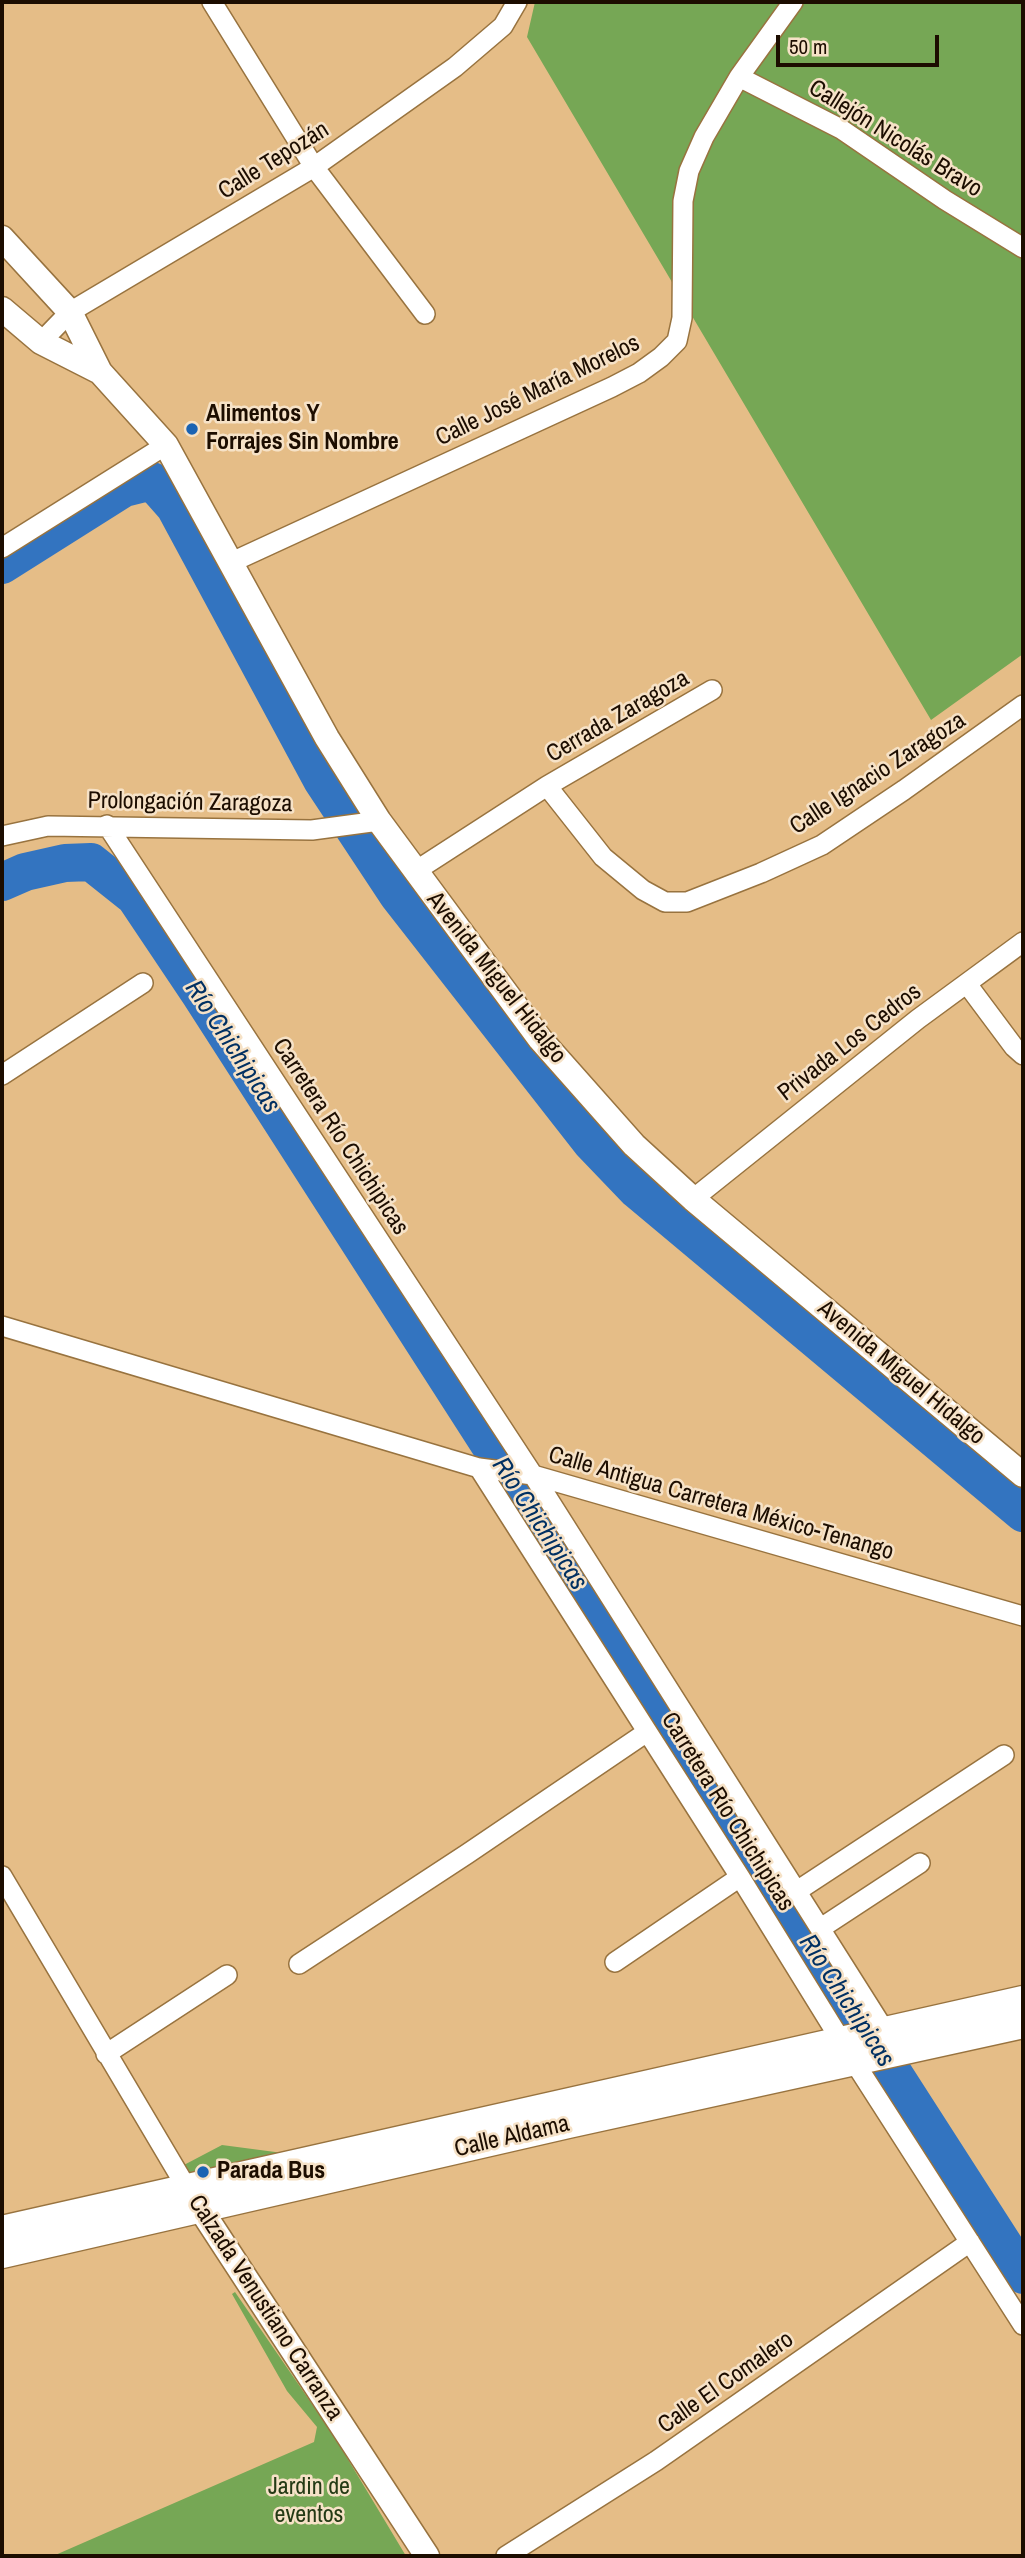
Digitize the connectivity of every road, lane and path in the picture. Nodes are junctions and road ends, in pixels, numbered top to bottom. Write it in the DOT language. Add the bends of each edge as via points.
graph roads {
  1 [pos="212,2"];
  2 [pos="517,2"];
  3 [pos="793,2"];
  4 [pos="740,77"];
  5 [pos="314,167"];
  6 [pos="2,238"];
  7 [pos="1023,248"];
  8 [pos="2,309"];
  9 [pos="70,312"];
  10 [pos="425,314"];
  11 [pos="41,342"];
  12 [pos="100,372"];
  13 [pos="166,445"];
  14 [pos="2,548"];
  15 [pos="232,562"];
  16 [pos="712,690"];
  17 [pos="1023,705"];
  18 [pos="547,786"];
  19 [pos="373,822"];
  20 [pos="107,825"];
  21 [pos="2,836"];
  22 [pos="414,872"];
  23 [pos="1023,942"];
  24 [pos="143,984"];
  25 [pos="967,984"];
  26 [pos="1020,1047"];
  27 [pos="2,1075"];
  28 [pos="693,1199"];
  29 [pos="2,1326"];
  30 [pos="488,1469"];
  31 [pos="530,1475"];
  32 [pos="1023,1475"];
  33 [pos="1023,1616"];
  34 [pos="647,1732"];
  35 [pos="1004,1755"];
  36 [pos="919,1863"];
  37 [pos="2,1876"];
  38 [pos="740,1877"];
  39 [pos="797,1891"];
  40 [pos="821,1928"];
  41 [pos="615,1962"];
  42 [pos="299,1964"];
  43 [pos="227,1975"];
  44 [pos="1023,2000"];
  45 [pos="1023,2024"];
  46 [pos="891,2040"];
  47 [pos="846,2050"];
  48 [pos="106,2054"];
  49 [pos="194,2199"];
  50 [pos="2,2230"];
  51 [pos="970,2242"];
  52 [pos="2,2254"];
  53 [pos="1023,2325"];
  54 [pos="427,2556"];
  55 [pos="506,2556"];
  1 -- 5 [label="street"];
  2 -- 5 [label="street, Calle Tepozán" via="503,26 455,66"];
  3 -- 4 [label="street, Calle José María Morelos"];
  4 -- 7 [label="street, Callejón Nicolás Bravo" via="841,129"];
  4 -- 15 [label="street, Calle José María Morelos" via="704,137 690,171 683,201 682,318 677,341 661,358 612,387"];
  5 -- 9 [label="street, Calle Tepozán"];
  5 -- 10 [label="street"];
  6 -- 9 [label="street, Avenida Miguel Hidalgo"];
  8 -- 11 [label="street, Avenida Miguel Hidalgo"];
  9 -- 11 [label="street, Calle Tepozán"];
  9 -- 12 [label="street, Avenida Miguel Hidalgo"];
  11 -- 12 [label="street, Avenida Miguel Hidalgo"];
  12 -- 13 [label="street, Avenida Miguel Hidalgo"];
  13 -- 14 [label="street"];
  13 -- 15 [label="street, Avenida Miguel Hidalgo"];
  15 -- 19 [label="street, Avenida Miguel Hidalgo"];
  16 -- 18 [label="street, Cerrada Zaragoza"];
  17 -- 18 [label="street, Calle Ignacio Zaragoza" via="822,845 687,902 664,902 603,857"];
  18 -- 22 [label="street"];
  19 -- 20 [label="street, Prolongación Zaragoza" via="312,830"];
  19 -- 22 [label="street, Avenida Miguel Hidalgo"];
  20 -- 21 [label="street, Prolongación Zaragoza" via="48,825"];
  20 -- 31 [label="street, Carretera Río Chichipicas"];
  22 -- 28 [label="street, Avenida Miguel Hidalgo" via="540,1039 634,1145"];
  23 -- 25 [label="street, Privada Los Cedros"];
  24 -- 27 [label="street"];
  25 -- 26 [label="street"];
  25 -- 28 [label="street, Privada Los Cedros"];
  28 -- 32 [label="street, Avenida Miguel Hidalgo"];
  29 -- 30 [label="street, Calle Antigua Carretera México-Tenango"];
  30 -- 31 [label="street, Calle Antigua Carretera México-Tenango"];
  30 -- 34 [label="street, Carretera Río Chichipicas"];
  31 -- 33 [label="street, Calle Antigua Carretera México-Tenango"];
  31 -- 39 [label="street, Carretera Río Chichipicas"];
  34 -- 38 [label="street, Carretera Río Chichipicas"];
  34 -- 42 [label="street"];
  35 -- 39 [label="street"];
  36 -- 40 [label="street"];
  37 -- 48 [label="street, Calzada Venustiano Carranza"];
  38 -- 41 [label="street"];
  38 -- 47 [label="street, Carretera Río Chichipicas"];
  39 -- 40 [label="street, Carretera Río Chichipicas"];
  40 -- 46 [label="street, Carretera Río Chichipicas"];
  43 -- 48 [label="street"];
  44 -- 46 [label="main road, Calle Aldama"];
  45 -- 46 [label="main road, Calle Aldama"];
  46 -- 47 [label="main road, Calle Aldama"];
  47 -- 49 [label="main road, Calle Aldama"];
  47 -- 51 [label="street, Carretera Río Chichipicas"];
  48 -- 49 [label="street, Calzada Venustiano Carranza"];
  49 -- 50 [label="main road, Calle Aldama"];
  49 -- 52 [label="main road, Calle Aldama"];
  49 -- 54 [label="street, Calzada Venustiano Carranza"];
  51 -- 53 [label="street, Carretera Río Chichipicas"];
  51 -- 55 [label="street, Calle El Comalero" via="656,2461"];
}
